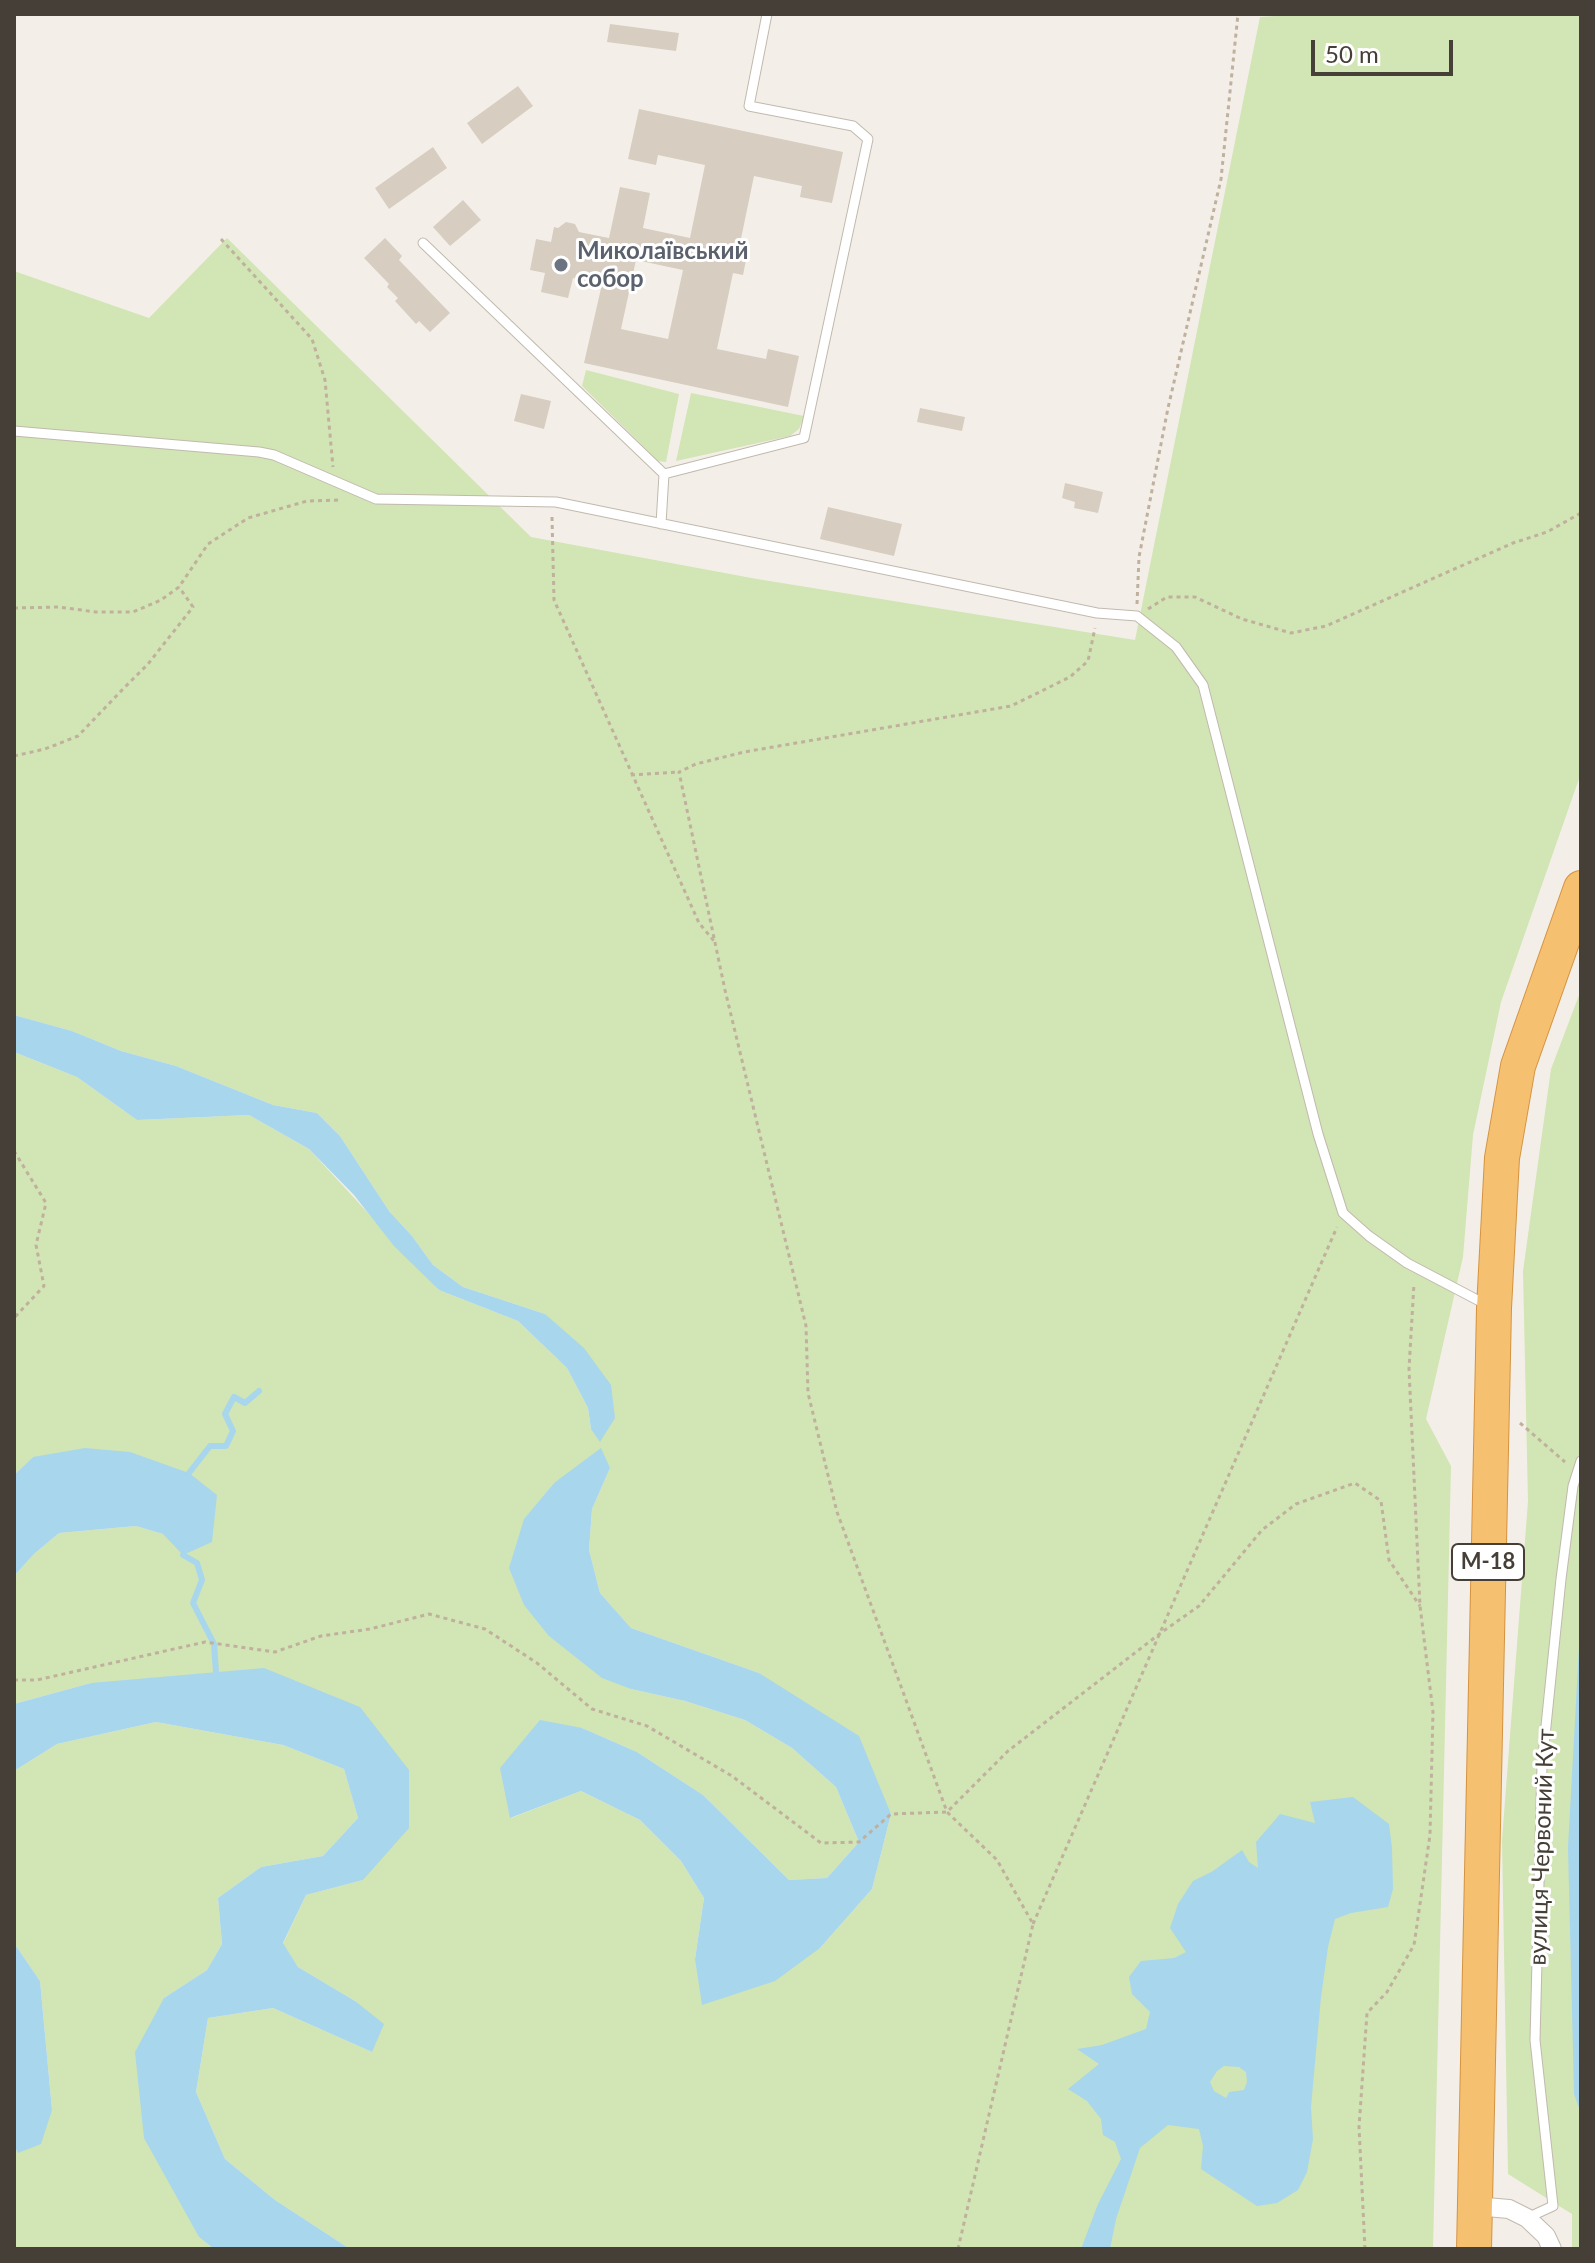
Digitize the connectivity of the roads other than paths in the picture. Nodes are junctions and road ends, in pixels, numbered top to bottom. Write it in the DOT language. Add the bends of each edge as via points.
graph roads {
  1 [pos="767,14"];
  2 [pos="423,243"];
  3 [pos="14,431"];
  4 [pos="664,474"];
  5 [pos="661,524"];
  6 [pos="1581,888"];
  7 [pos="1494,1308"];
  8 [pos="1581,1461"];
  9 [pos="1475,2206"];
  10 [pos="1527,2218"];
  11 [pos="1474,2249"];
  12 [pos="1552,2249"];
  1 -- 4 [label="lane" via="749,106 853,126 868,139 804,438"];
  2 -- 4 [label="lane"];
  3 -- 5 [label="lane" via="259,452 376,499 551,502"];
  4 -- 5 [label="lane"];
  5 -- 7 [label="lane" via="1097,613 1137,616 1176,647 1203,685 1343,1213 1415,1267"];
  6 -- 7 [label="highway, М-18" via="1518,1066 1502,1158"];
  7 -- 9 [label="highway, М-18"];
  8 -- 10 [label="lane, вулиця Червоний Кут" via="1561,1579 1542,1765 1535,2040 1553,2206"];
  9 -- 10 [label="street" via="1509,2209"];
  9 -- 11 [label="highway, М-18"];
  10 -- 12 [label="street"];
}
